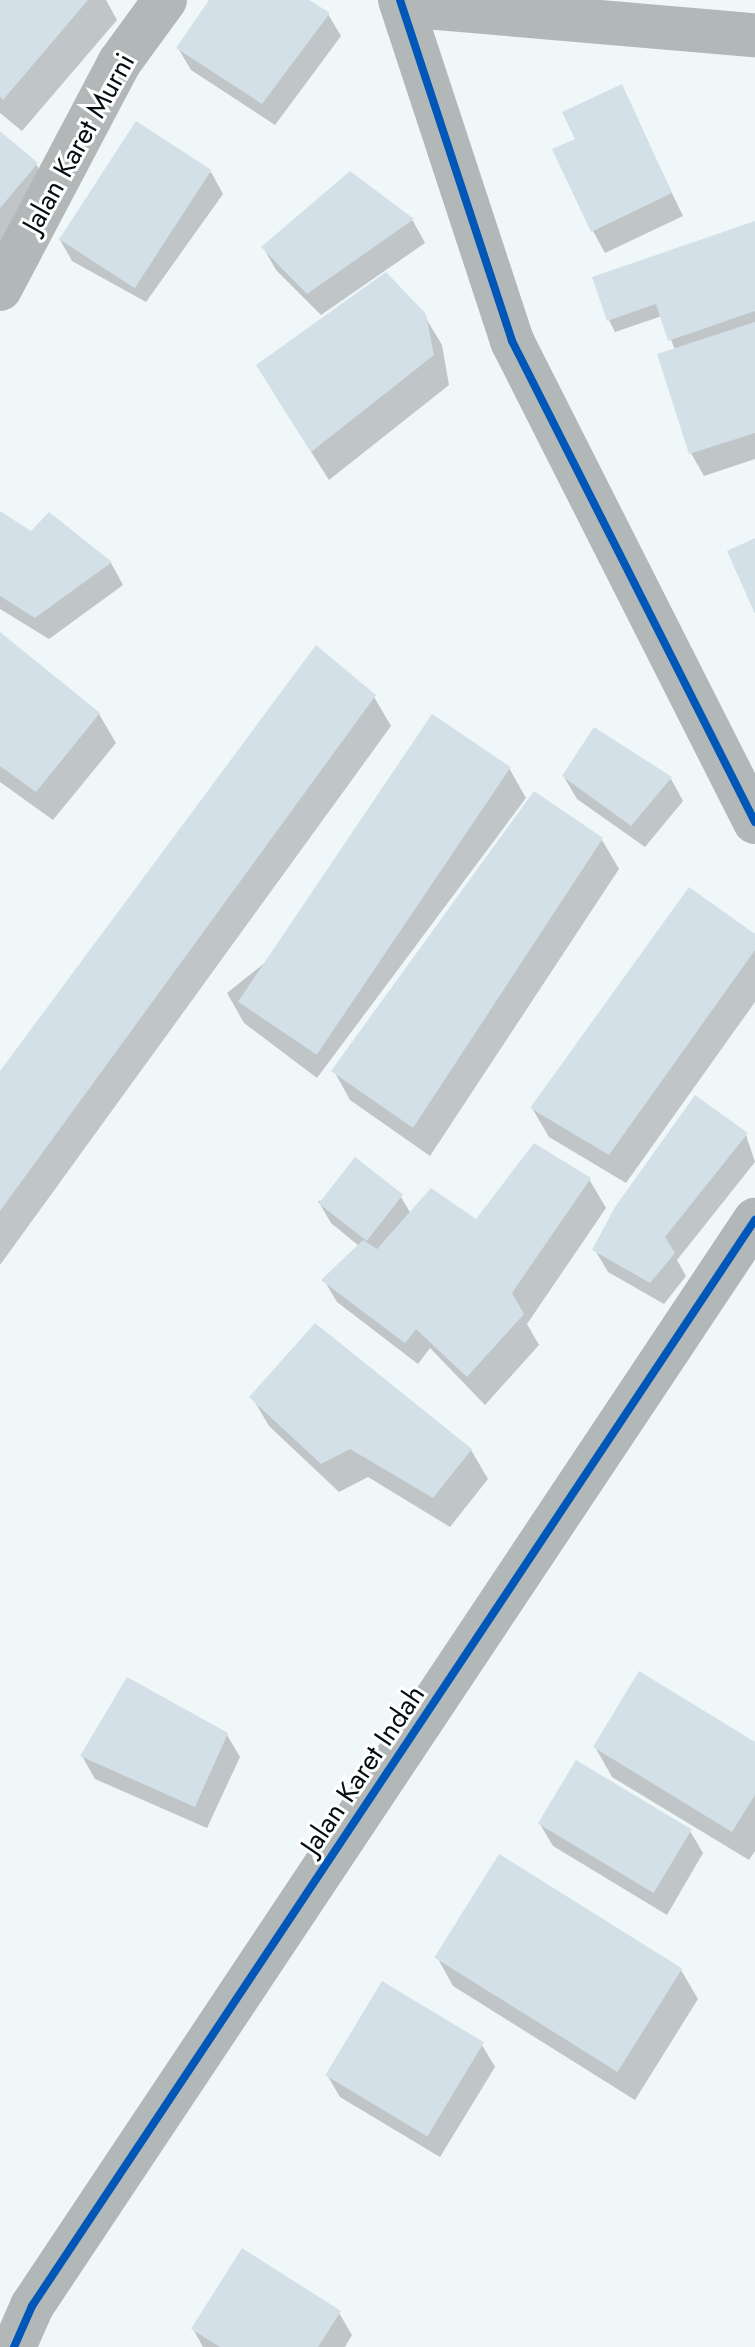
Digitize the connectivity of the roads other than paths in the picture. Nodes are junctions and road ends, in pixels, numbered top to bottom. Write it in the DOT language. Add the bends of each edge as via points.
graph roads {
  1 [pos="165,0"];
  2 [pos="401,2"];
  3 [pos="755,35"];
  4 [pos="0,289"];
  5 [pos="755,822"];
  6 [pos="755,1220"];
  7 [pos="16,2299"];
  8 [pos="14,2347"];
  1 -- 4 [label="street, Jalan Karet Murni" via="119,63"];
  2 -- 3 [label="street"];
  2 -- 5 [label="street" via="512,341"];
  6 -- 7 [label="street, Jalan Karet Indah"];
  7 -- 8 [label="street, Jalan Karet Indah"];
}
